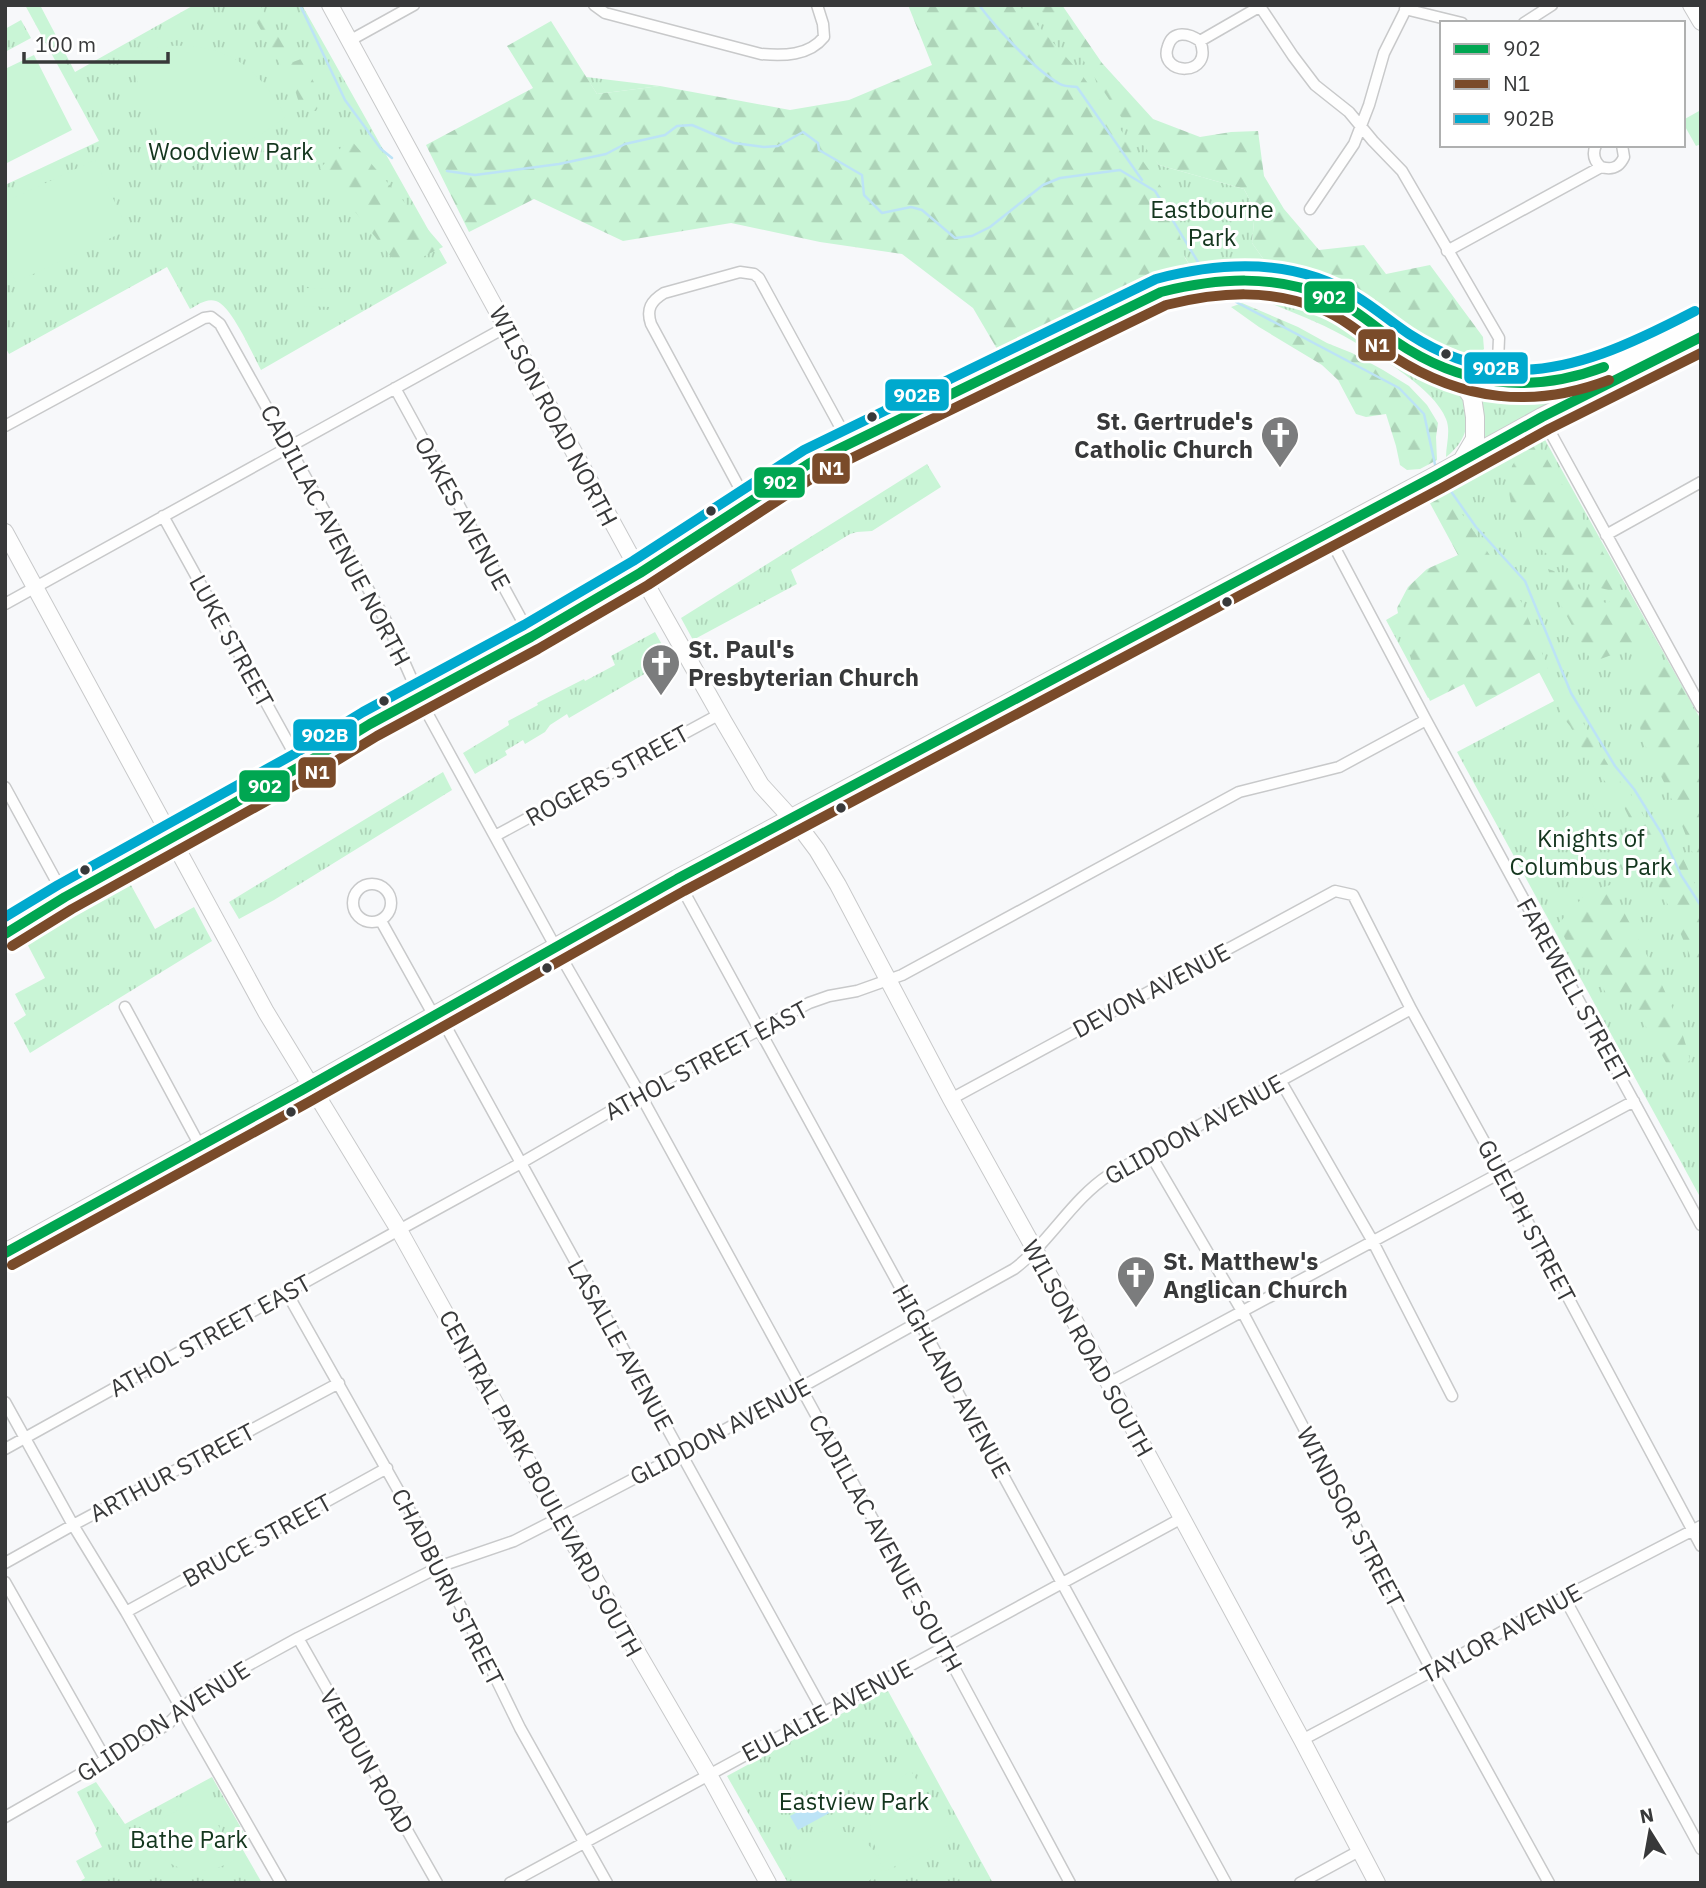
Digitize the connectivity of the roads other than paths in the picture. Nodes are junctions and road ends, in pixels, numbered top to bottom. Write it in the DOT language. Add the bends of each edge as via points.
graph roads {
  1 [pos="330,5"];
  2 [pos="414,5"];
  3 [pos="594,5"];
  4 [pos="817,5"];
  5 [pos="1552,5"];
  6 [pos="1691,5"];
  7 [pos="1259,6"];
  8 [pos="1405,7"];
  9 [pos="1455,21"];
  10 [pos="1527,21"];
  11 [pos="1701,22"];
  12 [pos="349,41"];
  13 [pos="1200,41"];
  14 [pos="1361,127"];
  15 [pos="1595,147"];
  16 [pos="1623,147"];
  17 [pos="1601,167"];
  18 [pos="1310,209"];
  19 [pos="1447,251"];
  20 [pos="1701,323"];
  21 [pos="506,327"];
  22 [pos="1701,337"];
  23 [pos="1445,368"];
  24 [pos="1488,381"];
  25 [pos="395,388"];
  26 [pos="1542,417"];
  27 [pos="5,426"];
  28 [pos="849,443"];
  29 [pos="289,447"];
  30 [pos="1457,464"];
  31 [pos="1701,482"];
  32 [pos="747,502"];
  33 [pos="163,516"];
  34 [pos="5,532"];
  35 [pos="1327,533"];
  36 [pos="1606,536"];
  37 [pos="640,573"];
  38 [pos="34,587"];
  39 [pos="5,604"];
  40 [pos="531,637"];
  41 [pos="421,697"];
  42 [pos="1701,707"];
  43 [pos="720,714"];
  44 [pos="1426,720"];
  45 [pos="301,766"];
  46 [pos="5,787"];
  47 [pos="792,818"];
  48 [pos="495,836"];
  49 [pos="172,837"];
  50 [pos="677,879"];
  51 [pos="1353,895"];
  52 [pos="65,897"];
  53 [pos="381,921"];
  54 [pos="5,934"];
  55 [pos="556,948"];
  56 [pos="888,980"];
  57 [pos="125,1007"];
  58 [pos="1411,1009"];
  59 [pos="437,1015"];
  60 [pos="760,1029"];
  61 [pos="1280,1080"];
  62 [pos="312,1085"];
  63 [pos="640,1094"];
  64 [pos="951,1099"];
  65 [pos="1634,1101"];
  66 [pos="200,1146"];
  67 [pos="1149,1152"];
  68 [pos="521,1163"];
  69 [pos="1501,1172"];
  70 [pos="1701,1225"];
  71 [pos="399,1230"];
  72 [pos="1372,1240"];
  73 [pos="1035,1251"];
  74 [pos="5,1253"];
  75 [pos="287,1293"];
  76 [pos="1242,1311"];
  77 [pos="919,1321"];
  78 [pos="339,1383"];
  79 [pos="1109,1383"];
  80 [pos="801,1388"];
  81 [pos="1452,1396"];
  82 [pos="5,1402"];
  83 [pos="26,1438"];
  84 [pos="5,1449"];
  85 [pos="681,1454"];
  86 [pos="387,1468"];
  87 [pos="559,1518"];
  88 [pos="1182,1518"];
  89 [pos="73,1525"];
  90 [pos="1697,1529"];
  91 [pos="1701,1546"];
  92 [pos="5,1563"];
  93 [pos="441,1566"];
  94 [pos="5,1582"];
  95 [pos="1063,1583"];
  96 [pos="1564,1597"];
  97 [pos="126,1612"];
  98 [pos="298,1638"];
  99 [pos="943,1647"];
  100 [pos="1432,1671"];
  101 [pos="181,1710"];
  102 [pos="824,1713"];
  103 [pos="1302,1740"];
  104 [pos="106,1760"];
  105 [pos="708,1774"];
  106 [pos="5,1817"];
  107 [pos="584,1842"];
  108 [pos="1701,1849"];
  109 [pos="1359,1851"];
  110 [pos="281,1883"];
  111 [pos="437,1883"];
  112 [pos="510,1883"];
  113 [pos="607,1883"];
  114 [pos="768,1883"];
  115 [pos="1070,1883"];
  116 [pos="1226,1883"];
  117 [pos="1300,1883"];
  118 [pos="1377,1883"];
  119 [pos="1549,1883"];
  1 -- 12 [label="main road, WILSON ROAD NORTH"];
  2 -- 12 [label="street"];
  3 -- 4 [label="street" via="605,13 770,55 793,54 818,44 824,37"];
  5 -- 10 [label="street"];
  6 -- 11 [label="main road"];
  7 -- 13 [label="street"];
  7 -- 14 [label="street" via="1315,85"];
  8 -- 9 [label="street"];
  8 -- 14 [label="street" via="1384,52"];
  12 -- 21 [label="main road, WILSON ROAD NORTH"];
  14 -- 18 [label="street"];
  14 -- 19 [label="street" via="1402,171"];
  15 -- 17 [label="street"];
  16 -- 17 [label="street" via="1619,166"];
  17 -- 19 [label="street"];
  19 -- 24 [label="street" via="1499,338 1498,362"];
  20 -- 24 [label="main road" via="1598,370 1539,382"];
  21 -- 25 [label="street"];
  21 -- 37 [label="main road, WILSON ROAD NORTH"];
  22 -- 26 [label="main road"];
  23 -- 24 [label="main road"];
  23 -- 28 [label="main road" via="1404,347 1333,299 1266,280 1213,280 1161,292"];
  23 -- 30 [label="main road" via="1472,397 1475,417 1475,439"];
  25 -- 29 [label="street"];
  25 -- 40 [label="street, OAKES AVENUE"];
  26 -- 30 [label="main road"];
  26 -- 36 [label="street"];
  27 -- 29 [label="street, CADILLAC AVENUE NORTH" via="211,317 220,324"];
  28 -- 32 [label="main road"];
  28 -- 32 [label="street" via="759,278 740,272 664,293 649,308 650,324"];
  29 -- 33 [label="street"];
  29 -- 41 [label="street, CADILLAC AVENUE NORTH" via="386,621"];
  30 -- 35 [label="main road"];
  31 -- 36 [label="street"];
  32 -- 37 [label="main road"];
  33 -- 38 [label="street"];
  33 -- 45 [label="street, LUKE STREET"];
  34 -- 38 [label="main road, CENTRAL PARK BOULEVARD SOUTH"];
  35 -- 44 [label="street, FAREWELL STREET"];
  35 -- 47 [label="main road"];
  36 -- 42 [label="street"];
  37 -- 40 [label="main road"];
  37 -- 43 [label="main road, WILSON ROAD NORTH"];
  38 -- 39 [label="street"];
  38 -- 49 [label="main road, CENTRAL PARK BOULEVARD SOUTH"];
  40 -- 41 [label="main road"];
  41 -- 45 [label="main road"];
  41 -- 48 [label="street, CADILLAC AVENUE NORTH"];
  43 -- 47 [label="main road, WILSON ROAD NORTH" via="761,785"];
  43 -- 48 [label="street, ROGERS STREET"];
  44 -- 56 [label="street, ATHOL STREET EAST" via="1339,767 1239,792"];
  44 -- 65 [label="street, FAREWELL STREET"];
  45 -- 49 [label="main road"];
  46 -- 52 [label="street"];
  47 -- 50 [label="main road"];
  47 -- 56 [label="main road, WILSON ROAD SOUTH" via="831,873"];
  48 -- 55 [label="street, CADILLAC AVENUE NORTH"];
  49 -- 52 [label="main road"];
  49 -- 62 [label="main road, CENTRAL PARK BOULEVARD SOUTH" via="266,1012"];
  50 -- 55 [label="main road"];
  50 -- 60 [label="street, HIGHLAND AVENUE"];
  51 -- 58 [label="street, GUELPH STREET"];
  51 -- 64 [label="street, DEVON AVENUE" via="1335,891"];
  52 -- 54 [label="main road"];
  53 -- 59 [label="street, LASALLE AVENUE"];
  55 -- 59 [label="main road"];
  55 -- 63 [label="street, CADILLAC AVENUE SOUTH"];
  56 -- 60 [label="street, ATHOL STREET EAST" via="821,998"];
  56 -- 64 [label="main road, WILSON ROAD SOUTH"];
  57 -- 66 [label="street"];
  58 -- 61 [label="street, GLIDDON AVENUE"];
  58 -- 69 [label="street, GUELPH STREET"];
  59 -- 62 [label="main road"];
  59 -- 68 [label="street, LASALLE AVENUE"];
  60 -- 63 [label="street, ATHOL STREET EAST"];
  60 -- 77 [label="street, HIGHLAND AVENUE"];
  61 -- 67 [label="street, GLIDDON AVENUE"];
  61 -- 72 [label="street"];
  62 -- 66 [label="main road"];
  62 -- 71 [label="main road, CENTRAL PARK BOULEVARD SOUTH"];
  63 -- 68 [label="street, ATHOL STREET EAST"];
  63 -- 80 [label="street, CADILLAC AVENUE SOUTH"];
  64 -- 73 [label="main road, WILSON ROAD SOUTH"];
  65 -- 69 [label="street"];
  65 -- 70 [label="street, FAREWELL STREET"];
  66 -- 74 [label="main road"];
  67 -- 73 [label="street, GLIDDON AVENUE" via="1094,1184"];
  67 -- 76 [label="street, WINDSOR STREET"];
  68 -- 71 [label="street, ATHOL STREET EAST"];
  68 -- 85 [label="street, LASALLE AVENUE"];
  69 -- 72 [label="street"];
  69 -- 90 [label="street, GUELPH STREET"];
  71 -- 75 [label="street, ATHOL STREET EAST"];
  71 -- 87 [label="main road, CENTRAL PARK BOULEVARD SOUTH"];
  72 -- 76 [label="street"];
  72 -- 81 [label="street"];
  73 -- 77 [label="street, GLIDDON AVENUE" via="1014,1269"];
  73 -- 79 [label="main road, WILSON ROAD SOUTH"];
  75 -- 78 [label="street, CHADBURN STREET"];
  75 -- 83 [label="street, ATHOL STREET EAST"];
  76 -- 79 [label="street"];
  76 -- 100 [label="street, WINDSOR STREET"];
  77 -- 80 [label="street, GLIDDON AVENUE"];
  77 -- 95 [label="street, HIGHLAND AVENUE"];
  78 -- 86 [label="street, CHADBURN STREET"];
  78 -- 89 [label="street, ARTHUR STREET"];
  79 -- 88 [label="main road, WILSON ROAD SOUTH"];
  80 -- 85 [label="street, GLIDDON AVENUE"];
  80 -- 99 [label="street, CADILLAC AVENUE SOUTH"];
  82 -- 83 [label="street"];
  83 -- 84 [label="street, ATHOL STREET EAST"];
  83 -- 89 [label="street"];
  85 -- 87 [label="street, GLIDDON AVENUE"];
  85 -- 102 [label="street, LASALLE AVENUE"];
  86 -- 93 [label="street, CHADBURN STREET"];
  86 -- 97 [label="street, BRUCE STREET"];
  87 -- 93 [label="street, GLIDDON AVENUE" via="514,1541"];
  87 -- 105 [label="main road, CENTRAL PARK BOULEVARD SOUTH"];
  88 -- 95 [label="street, EULALIE AVENUE"];
  88 -- 103 [label="main road, WILSON ROAD SOUTH"];
  89 -- 92 [label="street, ARTHUR STREET"];
  89 -- 97 [label="street"];
  90 -- 91 [label="street, GUELPH STREET"];
  90 -- 96 [label="street, TAYLOR AVENUE"];
  93 -- 98 [label="street, GLIDDON AVENUE"];
  93 -- 107 [label="street, CHADBURN STREET" via="520,1728"];
  94 -- 104 [label="street"];
  95 -- 99 [label="street, EULALIE AVENUE"];
  95 -- 116 [label="street, HIGHLAND AVENUE"];
  96 -- 100 [label="street, TAYLOR AVENUE"];
  96 -- 108 [label="street"];
  97 -- 101 [label="street"];
  98 -- 101 [label="street, GLIDDON AVENUE" via="198,1693"];
  98 -- 111 [label="street, VERDUN ROAD"];
  99 -- 102 [label="street, EULALIE AVENUE"];
  99 -- 115 [label="street, CADILLAC AVENUE SOUTH"];
  100 -- 103 [label="street, TAYLOR AVENUE"];
  100 -- 119 [label="street, WINDSOR STREET"];
  101 -- 104 [label="street, GLIDDON AVENUE" via="168,1724"];
  101 -- 110 [label="street"];
  102 -- 105 [label="street, EULALIE AVENUE"];
  103 -- 109 [label="main road, WILSON ROAD SOUTH"];
  104 -- 106 [label="street, GLIDDON AVENUE"];
  105 -- 107 [label="street, EULALIE AVENUE"];
  105 -- 114 [label="main road, CENTRAL PARK BOULEVARD SOUTH"];
  107 -- 112 [label="street, EULALIE AVENUE"];
  107 -- 113 [label="street, CHADBURN STREET"];
  109 -- 117 [label="street"];
  109 -- 118 [label="main road, WILSON ROAD SOUTH"];
}
